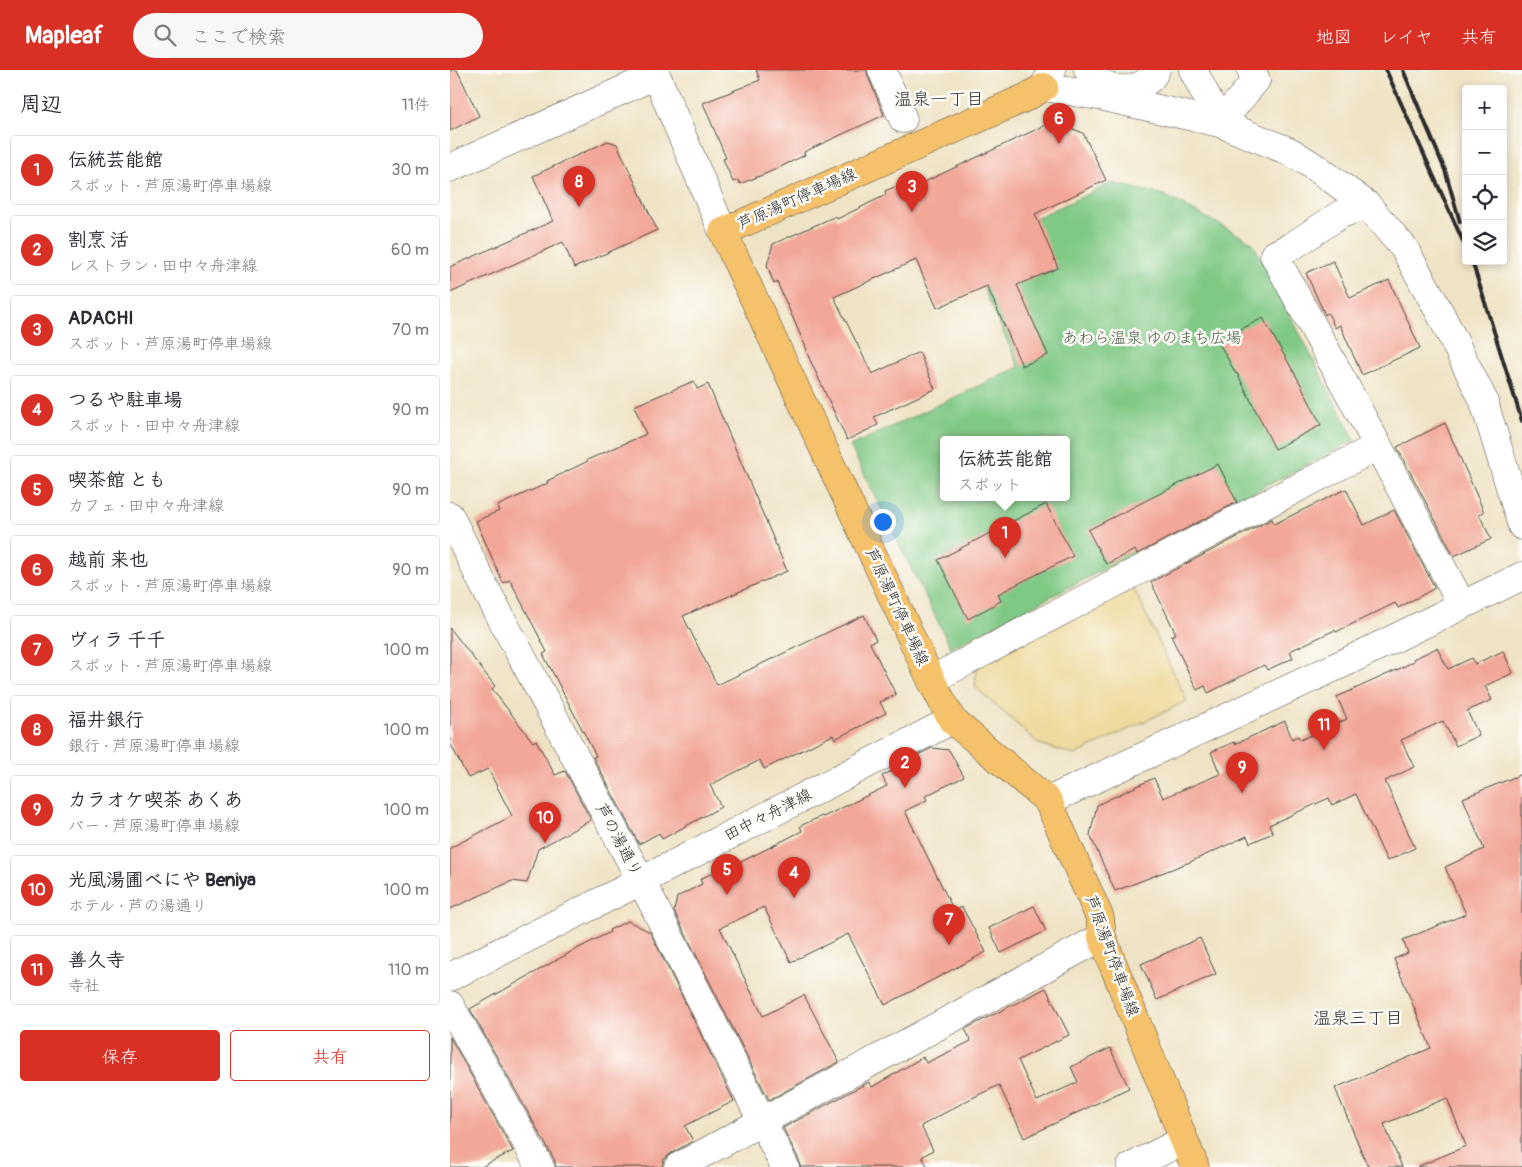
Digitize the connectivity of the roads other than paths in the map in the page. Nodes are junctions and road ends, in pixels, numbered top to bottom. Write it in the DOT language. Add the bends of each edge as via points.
graph roads {
  1 [pos="882,70"];
  2 [pos="1088,70"];
  3 [pos="1156,70"];
  4 [pos="1193,70"];
  5 [pos="1251,70"];
  6 [pos="655,73"];
  7 [pos="1048,78"];
  8 [pos="1119,95"];
  9 [pos="903,119"];
  10 [pos="1220,123"];
  11 [pos="450,168"];
  12 [pos="1367,205"];
  13 [pos="723,232"];
  14 [pos="1378,446"];
  15 [pos="450,516"];
  16 [pos="1522,526"];
  17 [pos="1522,576"];
  18 [pos="1460,605"];
  19 [pos="931,680"];
  20 [pos="952,720"];
  21 [pos="1048,801"];
  22 [pos="641,881"];
  23 [pos="1102,937"];
  24 [pos="450,977"];
  25 [pos="450,1005"];
  26 [pos="762,1121"];
  27 [pos="1184,1140"];
  28 [pos="540,1167"];
  29 [pos="678,1167"];
  30 [pos="785,1167"];
  31 [pos="1131,1167"];
  32 [pos="1195,1167"];
  1 -- 9 [label="street"];
  2 -- 8 [label="street" via="1095,80"];
  3 -- 8 [label="street" via="1144,84"];
  4 -- 10 [label="street"];
  5 -- 10 [label="street" via="1256,80"];
  6 -- 11 [label="street"];
  6 -- 13 [label="street"];
  7 -- 8 [label="street"];
  7 -- 13 [label="main road, 芦原湯町停車場線" via="1018,101"];
  8 -- 10 [label="street"];
  10 -- 12 [label="street" via="1291,152"];
  12 -- 14 [label="street" via="1342,214 1274,255"];
  12 -- 16 [label="street" via="1404,248 1483,399"];
  13 -- 19 [label="main road, 芦原湯町停車場線"];
  14 -- 18 [label="street"];
  14 -- 19 [label="street"];
  15 -- 22 [label="street, 芦の湯通り"];
  17 -- 18 [label="street"];
  18 -- 21 [label="street"];
  19 -- 20 [label="main road, 芦原湯町停車場線"];
  20 -- 21 [label="main road, 芦原湯町停車場線"];
  20 -- 22 [label="street, 田中々舟津線"];
  21 -- 23 [label="main road, 芦原湯町停車場線" via="1100,918"];
  22 -- 24 [label="street, 田中々舟津線"];
  22 -- 26 [label="street, 芦の湯通り"];
  23 -- 26 [label="street"];
  23 -- 27 [label="main road, 芦原湯町停車場線"];
  25 -- 28 [label="street"];
  26 -- 29 [label="street"];
  26 -- 30 [label="street, 芦の湯通り"];
  27 -- 31 [label="street"];
  27 -- 32 [label="main road, 芦原湯町停車場線"];
}
